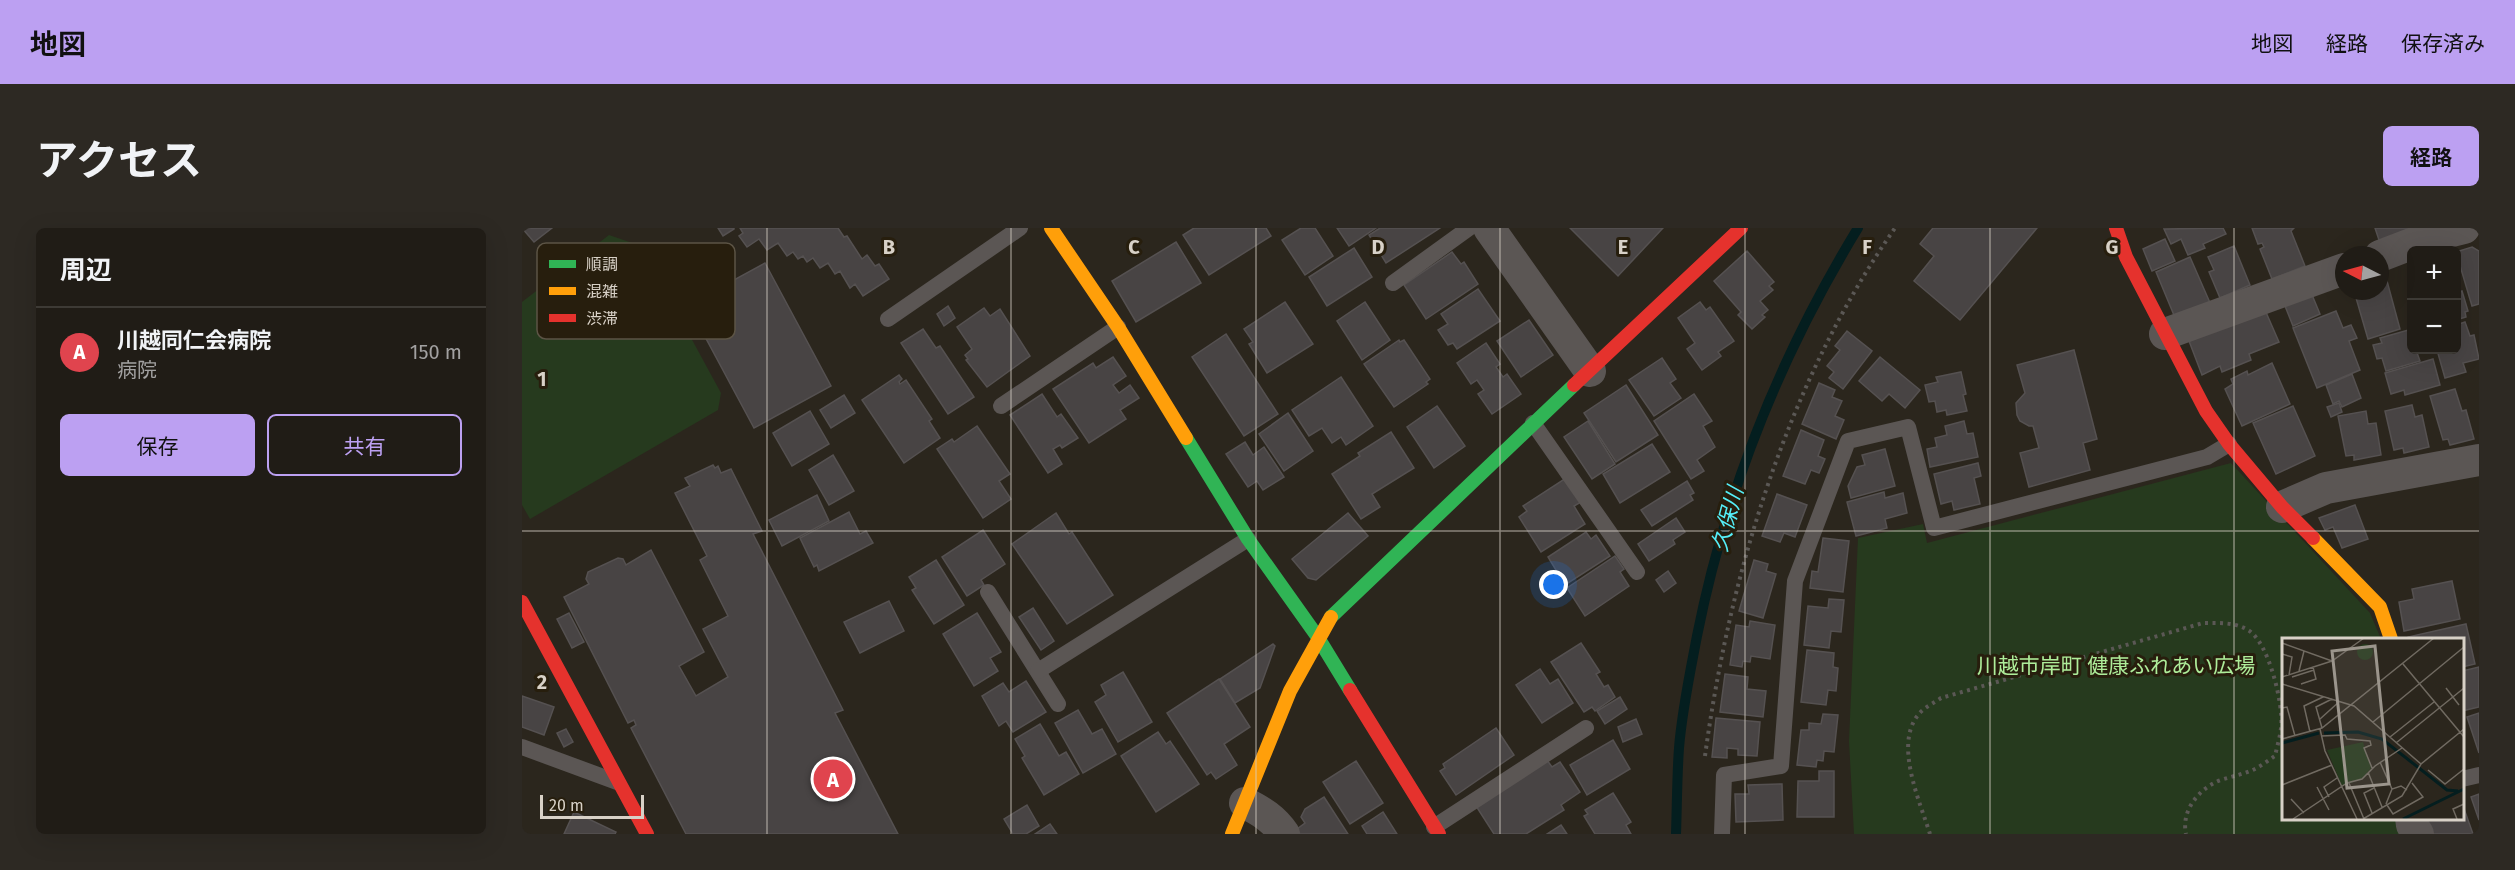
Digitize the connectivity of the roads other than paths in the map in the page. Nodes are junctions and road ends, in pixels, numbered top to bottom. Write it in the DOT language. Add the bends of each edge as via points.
graph roads {
  1 [pos="1020,228"];
  2 [pos="1051,228"];
  3 [pos="1469,228"];
  4 [pos="1489,228"];
  5 [pos="1741,228"];
  6 [pos="2116,228"];
  7 [pos="2464,228"];
  8 [pos="2431,232"];
  9 [pos="2389,252"];
  10 [pos="2335,272"];
  11 [pos="1393,283"];
  12 [pos="888,319"];
  13 [pos="1118,327"];
  14 [pos="2165,334"];
  15 [pos="1590,371"];
  16 [pos="1001,406"];
  17 [pos="1533,423"];
  18 [pos="2229,444"];
  19 [pos="2479,460"];
  20 [pos="2282,507"];
  21 [pos="1248,538"];
  22 [pos="1637,572"];
  23 [pos="988,592"];
  24 [pos="522,602"];
  25 [pos="1317,636"];
  26 [pos="2391,638"];
  27 [pos="1038,671"];
  28 [pos="1058,704"];
  29 [pos="1586,728"];
  30 [pos="522,747"];
  31 [pos="2479,775"];
  32 [pos="2464,779"];
  33 [pos="618,782"];
  34 [pos="1245,803"];
  35 [pos="2411,819"];
  36 [pos="1437,830"];
  37 [pos="647,834"];
  38 [pos="1232,834"];
  39 [pos="1284,834"];
  40 [pos="1722,834"];
  41 [pos="2418,834"];
  1 -- 12 [label="lane"];
  2 -- 13 [label="street"];
  3 -- 11 [label="lane"];
  4 -- 15 [label="street"];
  5 -- 15 [label="street"];
  6 -- 14 [label="street" via="2126,257"];
  7 -- 8 [label="street"];
  8 -- 9 [label="street"];
  10 -- 14 [label="street"];
  13 -- 16 [label="lane"];
  13 -- 21 [label="street"];
  14 -- 18 [label="street" via="2206,411"];
  15 -- 17 [label="street"];
  17 -- 22 [label="lane"];
  17 -- 25 [label="street" via="1352,593"];
  18 -- 20 [label="street"];
  18 -- 40 [label="lane" via="2207,457 1934,528 1908,427 1848,441 1795,582 1781,766 1724,775"];
  19 -- 20 [label="street" via="2326,488"];
  20 -- 26 [label="street" via="2380,607"];
  21 -- 25 [label="street"];
  21 -- 27 [label="lane"];
  23 -- 27 [label="lane"];
  24 -- 33 [label="street"];
  25 -- 34 [label="street"];
  25 -- 36 [label="street"];
  27 -- 28 [label="lane"];
  29 -- 36 [label="lane"];
  30 -- 33 [label="lane"];
  31 -- 32 [label="lane"];
  33 -- 37 [label="street"];
  34 -- 38 [label="street"];
  34 -- 39 [label="street" via="1278,824"];
  35 -- 41 [label="street"];
}
